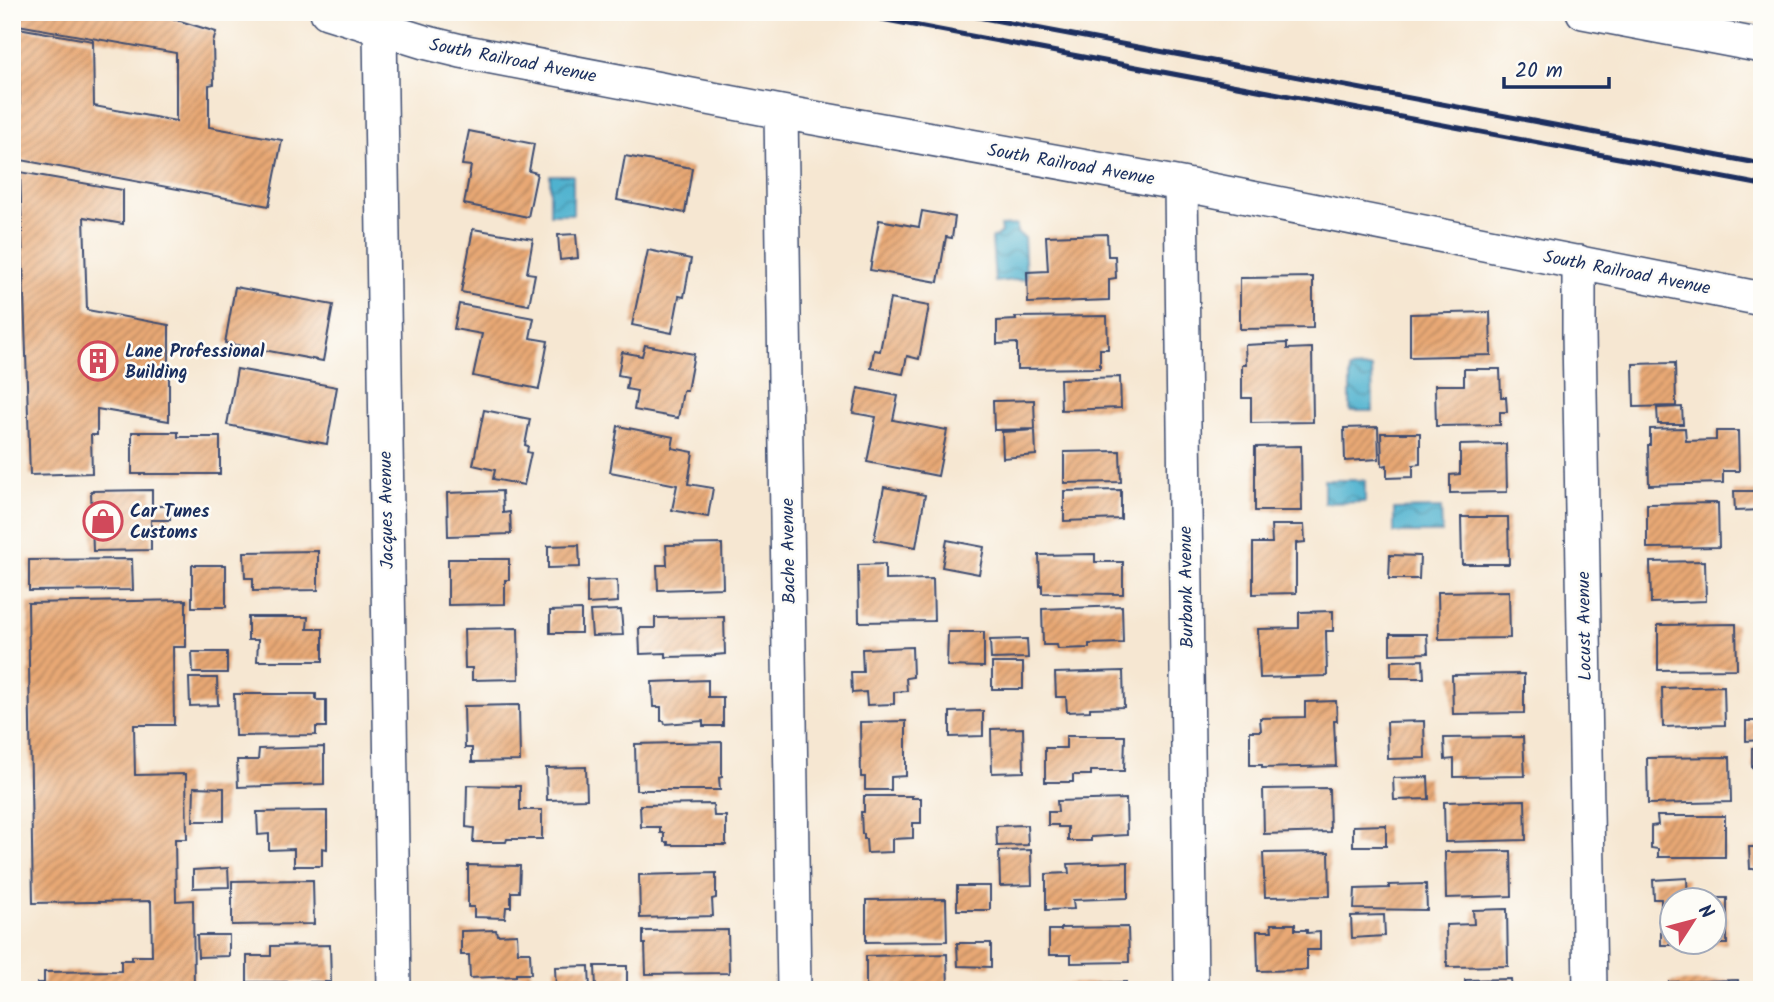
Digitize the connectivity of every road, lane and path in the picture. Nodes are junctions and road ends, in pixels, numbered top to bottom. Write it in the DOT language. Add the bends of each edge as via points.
graph roads {
  1 [pos="327,12"];
  2 [pos="1583,12"];
  3 [pos="380,29"];
  4 [pos="1762,46"];
  5 [pos="781,112"];
  6 [pos="1181,184"];
  7 [pos="1580,262"];
  8 [pos="1762,299"];
  9 [pos="394,990"];
  10 [pos="794,990"];
  11 [pos="1191,990"];
  12 [pos="1590,990"];
  1 -- 3 [label="street, South Railroad Avenue"];
  2 -- 4 [label="street"];
  3 -- 5 [label="street, South Railroad Avenue" via="461,51"];
  3 -- 9 [label="street, Jacques Avenue"];
  5 -- 6 [label="street, South Railroad Avenue"];
  5 -- 10 [label="street, Bache Avenue"];
  6 -- 7 [label="street, South Railroad Avenue"];
  6 -- 11 [label="street, Burbank Avenue"];
  7 -- 8 [label="street, South Railroad Avenue"];
  7 -- 12 [label="street, Locust Avenue"];
}
